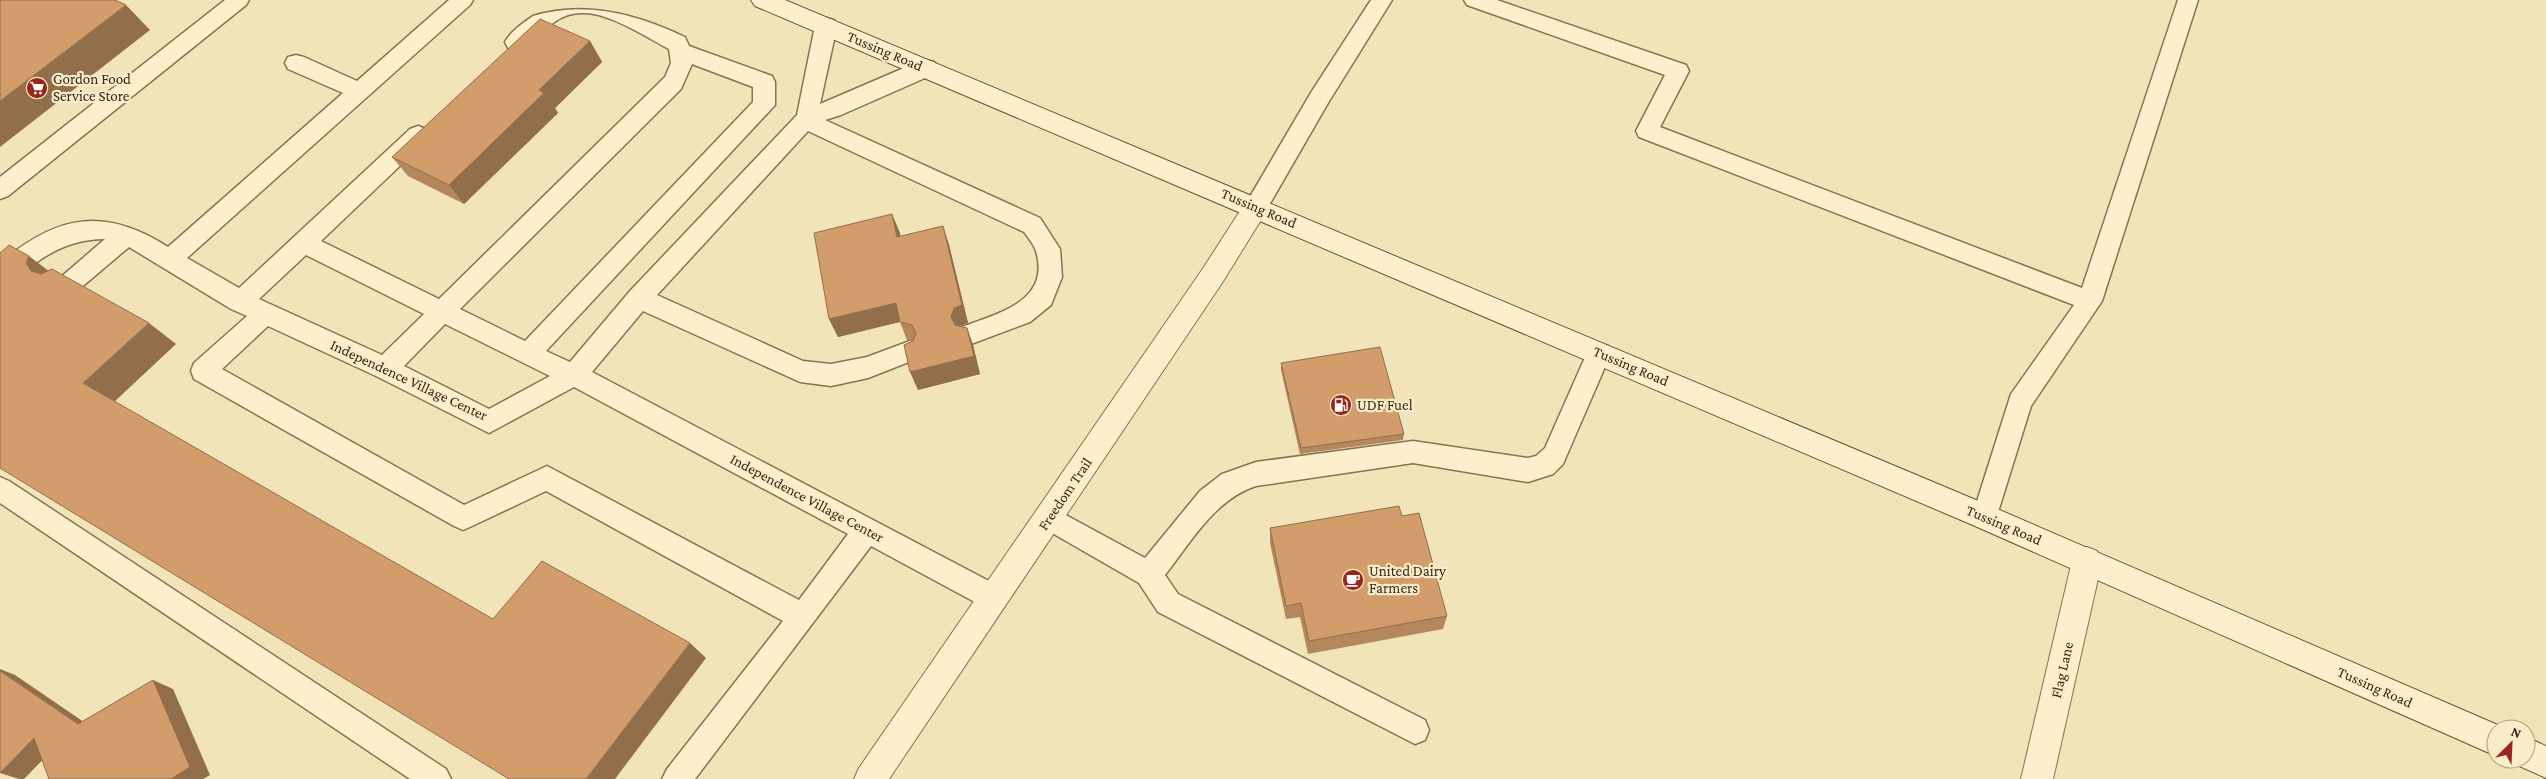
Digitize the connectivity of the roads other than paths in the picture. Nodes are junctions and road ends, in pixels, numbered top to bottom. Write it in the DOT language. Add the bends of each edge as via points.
graph roads {
  1 [pos="239,0"];
  2 [pos="463,0"];
  3 [pos="763,0"];
  4 [pos="1382,0"];
  5 [pos="1474,0"];
  6 [pos="2188,0"];
  7 [pos="826,26"];
  8 [pos="683,52"];
  9 [pos="499,58"];
  10 [pos="296,62"];
  11 [pos="926,68"];
  12 [pos="359,91"];
  13 [pos="808,118"];
  14 [pos="434,120"];
  15 [pos="0,190"];
  16 [pos="1256,206"];
  17 [pos="126,235"];
  18 [pos="303,243"];
  19 [pos="168,260"];
  20 [pos="0,277"];
  21 [pos="69,284"];
  22 [pos="639,298"];
  23 [pos="2090,301"];
  24 [pos="240,302"];
  25 [pos="442,312"];
  26 [pos="265,314"];
  27 [pos="971,334"];
  28 [pos="910,351"];
  29 [pos="1599,353"];
  30 [pos="528,354"];
  31 [pos="385,368"];
  32 [pos="574,375"];
  33 [pos="0,489"];
  34 [pos="1985,517"];
  35 [pos="1049,518"];
  36 [pos="867,530"];
  37 [pos="2087,561"];
  38 [pos="1149,574"];
  39 [pos="994,598"];
  40 [pos="803,617"];
  41 [pos="1415,730"];
  42 [pos="2486,736"];
  43 [pos="436,779"];
  44 [pos="677,779"];
  45 [pos="870,779"];
  46 [pos="2037,779"];
  1 -- 15 [label="lane"];
  2 -- 12 [label="lane"];
  3 -- 7 [label="main road, Tussing Road"];
  4 -- 16 [label="lane"];
  5 -- 23 [label="lane" via="1678,71 1647,132"];
  6 -- 23 [label="lane"];
  7 -- 11 [label="main road, Tussing Road"];
  7 -- 13 [label="lane"];
  8 -- 9 [label="lane" via="677,43 601,9 584,5 550,15 528,30"];
  8 -- 25 [label="lane" via="683,66 673,83"];
  8 -- 30 [label="lane" via="764,82 764,105"];
  10 -- 12 [label="lane"];
  11 -- 13 [label="lane"];
  11 -- 16 [label="main road, Tussing Road"];
  12 -- 19 [label="lane"];
  13 -- 22 [label="lane"];
  13 -- 27 [label="lane" via="1032,225 1048,249 1050,277 1042,298 1020,315"];
  14 -- 18 [label="lane"];
  16 -- 29 [label="main road, Tussing Road"];
  16 -- 35 [label="main road, Freedom Trail"];
  17 -- 19 [label="lane, Independence Village Center"];
  17 -- 20 [label="lane, Independence Village Center" via="104,230 50,239"];
  17 -- 21 [label="lane"];
  18 -- 24 [label="lane"];
  18 -- 25 [label="lane"];
  19 -- 24 [label="lane, Independence Village Center"];
  22 -- 28 [label="lane" via="800,371 830,375 868,367"];
  22 -- 32 [label="lane"];
  23 -- 34 [label="lane" via="2020,402"];
  24 -- 26 [label="lane, Independence Village Center"];
  25 -- 30 [label="lane"];
  25 -- 31 [label="lane"];
  26 -- 31 [label="lane, Independence Village Center"];
  26 -- 40 [label="lane" via="203,370 463,518 547,478"];
  29 -- 34 [label="main road, Tussing Road"];
  29 -- 38 [label="lane" via="1554,456 1544,466 1528,470 1509,469 1414,452 1256,474 1232,482 1209,499"];
  30 -- 32 [label="lane"];
  31 -- 32 [label="lane, Independence Village Center" via="489,422"];
  32 -- 36 [label="lane, Independence Village Center"];
  33 -- 43 [label="lane"];
  34 -- 37 [label="main road, Tussing Road"];
  35 -- 38 [label="lane"];
  35 -- 39 [label="main road, Freedom Trail"];
  36 -- 39 [label="lane, Independence Village Center"];
  36 -- 40 [label="lane"];
  37 -- 42 [label="main road, Tussing Road"];
  37 -- 46 [label="main road, Flag Lane"];
  38 -- 41 [label="lane" via="1168,602"];
  39 -- 45 [label="main road, Freedom Trail"];
  40 -- 44 [label="lane"];
}
